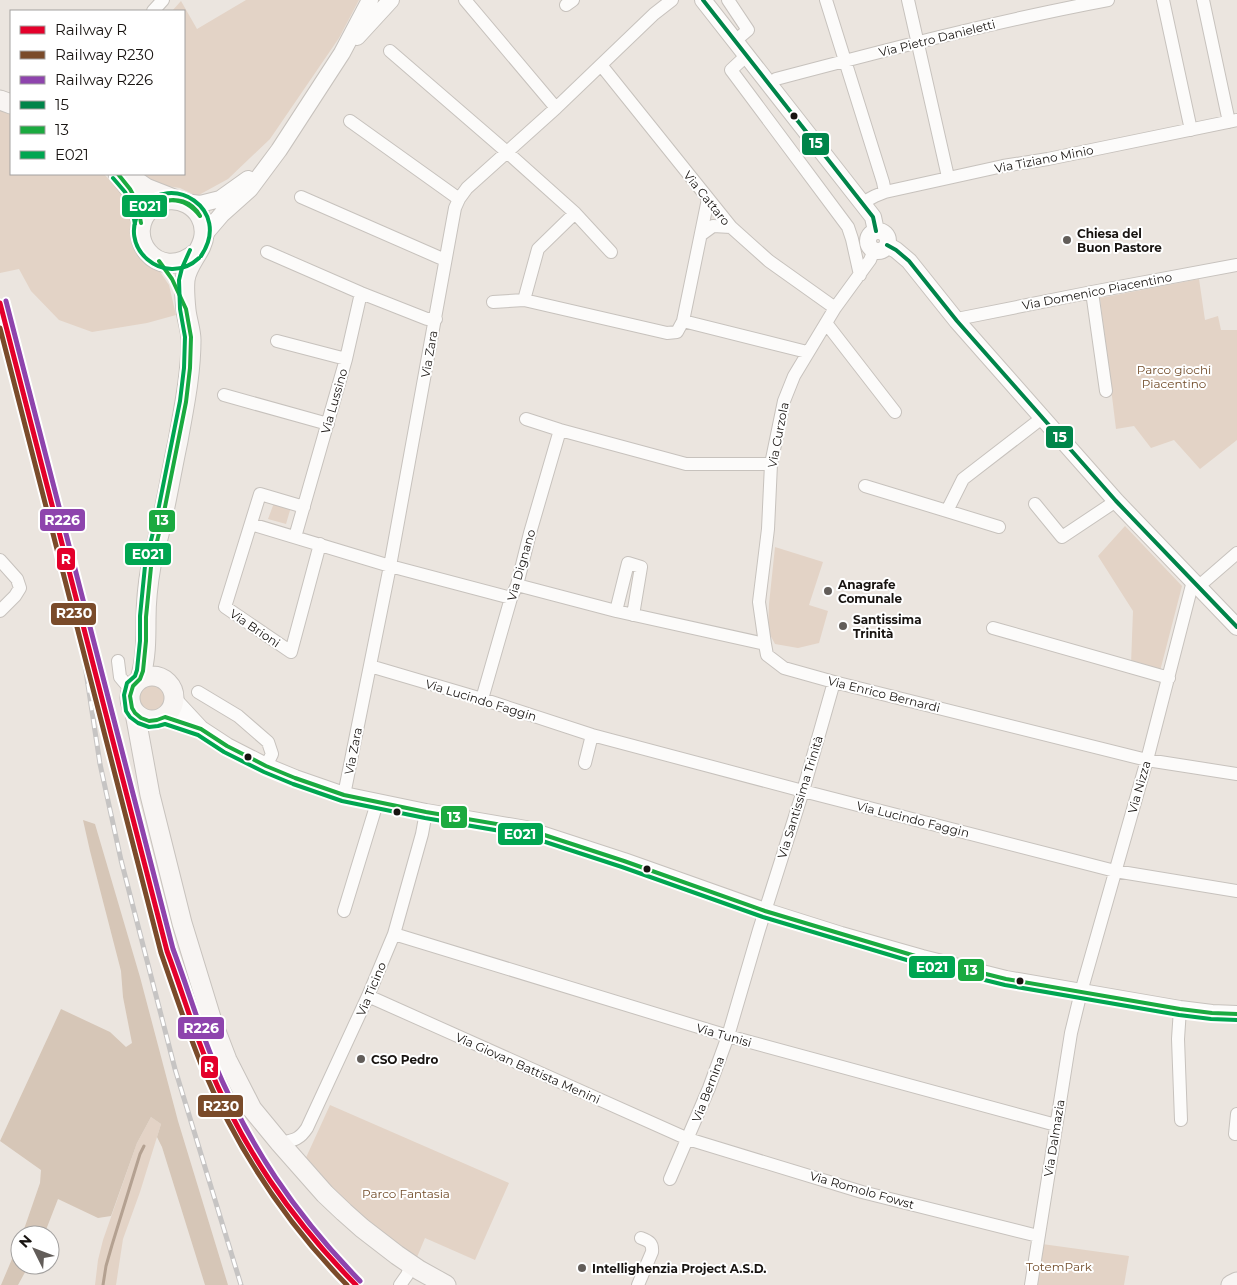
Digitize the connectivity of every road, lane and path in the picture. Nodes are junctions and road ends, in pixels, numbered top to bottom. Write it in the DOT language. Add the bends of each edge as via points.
graph roads {
  1 [pos="163,0"];
  2 [pos="370,0"];
  3 [pos="391,0"];
  4 [pos="464,0"];
  5 [pos="672,0"];
  6 [pos="703,0"];
  7 [pos="728,0"];
  8 [pos="826,0"];
  9 [pos="908,0"];
  10 [pos="1108,0"];
  11 [pos="1163,0"];
  12 [pos="1203,0"];
  13 [pos="154,10"];
  14 [pos="735,41"];
  15 [pos="918,43"];
  16 [pos="390,51"];
  17 [pos="342,53"];
  18 [pos="746,56"];
  19 [pos="845,60"];
  20 [pos="601,65"];
  21 [pos="768,85"];
  22 [pos="556,108"];
  23 [pos="350,121"];
  24 [pos="1233,121"];
  25 [pos="1190,130"];
  26 [pos="279,150"];
  27 [pos="508,153"];
  28 [pos="119,175"];
  29 [pos="127,175"];
  30 [pos="948,178"];
  31 [pos="885,192"];
  32 [pos="301,197"];
  33 [pos="459,199"];
  34 [pos="708,199"];
  35 [pos="179,201"];
  36 [pos="862,203"];
  37 [pos="575,213"];
  38 [pos="142,223"];
  39 [pos="730,227"];
  40 [pos="702,234"];
  41 [pos="204,235"];
  42 [pos="881,247"];
  43 [pos="267,252"];
  44 [pos="611,252"];
  45 [pos="196,253"];
  46 [pos="445,260"];
  47 [pos="159,261"];
  48 [pos="1237,265"];
  49 [pos="860,275"];
  50 [pos="1092,292"];
  51 [pos="361,293"];
  52 [pos="524,300"];
  53 [pos="493,302"];
  54 [pos="835,308"];
  55 [pos="186,309"];
  56 [pos="436,319"];
  57 [pos="958,321"];
  58 [pos="683,322"];
  59 [pos="826,323"];
  60 [pos="277,341"];
  61 [pos="807,352"];
  62 [pos="346,359"];
  63 [pos="1106,390"];
  64 [pos="224,394"];
  65 [pos="895,412"];
  66 [pos="1042,418"];
  67 [pos="526,419"];
  68 [pos="328,424"];
  69 [pos="560,430"];
  70 [pos="771,464"];
  71 [pos="865,486"];
  72 [pos="1116,501"];
  73 [pos="1035,504"];
  74 [pos="304,508"];
  75 [pos="948,511"];
  76 [pos="251,524"];
  77 [pos="999,527"];
  78 [pos="295,537"];
  79 [pos="320,544"];
  80 [pos="1237,552"];
  81 [pos="0,560"];
  82 [pos="390,566"];
  83 [pos="1196,584"];
  84 [pos="517,585"];
  85 [pos="512,598"];
  86 [pos="0,611"];
  87 [pos="616,611"];
  88 [pos="633,615"];
  89 [pos="1237,627"];
  90 [pos="993,628"];
  91 [pos="146,641"];
  92 [pos="765,644"];
  93 [pos="118,661"];
  94 [pos="370,666"];
  95 [pos="161,678"];
  96 [pos="1169,678"];
  97 [pos="834,682"];
  98 [pos="136,685"];
  99 [pos="198,692"];
  100 [pos="482,699"];
  101 [pos="135,713"];
  102 [pos="166,713"];
  103 [pos="592,735"];
  104 [pos="143,757"];
  105 [pos="1147,760"];
  106 [pos="585,762"];
  107 [pos="266,766"];
  108 [pos="1237,774"];
  109 [pos="803,791"];
  110 [pos="344,795"];
  111 [pos="377,803"];
  112 [pos="426,812"];
  113 [pos="1115,872"];
  114 [pos="1237,891"];
  115 [pos="344,911"];
  116 [pos="765,911"];
  117 [pos="394,934"];
  118 [pos="1081,992"];
  119 [pos="368,996"];
  120 [pos="1180,1009"];
  121 [pos="1237,1014"];
  122 [pos="728,1036"];
  123 [pos="1237,1114"];
  124 [pos="1181,1120"];
  125 [pos="1056,1125"];
  126 [pos="1235,1134"];
  127 [pos="688,1139"];
  128 [pos="280,1143"];
  129 [pos="670,1179"];
  130 [pos="1038,1236"];
  131 [pos="642,1238"];
  132 [pos="411,1265"];
  133 [pos="1237,1283"];
  134 [pos="400,1285"];
  135 [pos="446,1285"];
  136 [pos="638,1285"];
  137 [pos="1031,1285"];
  138 [pos="1231,1285"];
  1 -- 13 [label="street"];
  2 -- 17 [label="street"];
  3 -- 17 [label="street"];
  4 -- 22 [label="street"];
  5 -- 20 [label="street, Via Zara"];
  6 -- 14 [label="street"];
  7 -- 14 [label="street" via="748,30"];
  8 -- 19 [label="street"];
  9 -- 15 [label="street"];
  10 -- 15 [label="street, Via Pietro Danieletti"];
  11 -- 25 [label="street"];
  12 -- 24 [label="street, Via Tiziano Minio"];
  14 -- 18 [label="street"];
  15 -- 19 [label="street, Via Pietro Danieletti"];
  15 -- 30 [label="street"];
  16 -- 27 [label="street"];
  17 -- 26 [label="street"];
  18 -- 21 [label="street"];
  18 -- 49 [label="street" via="731,70 848,227"];
  19 -- 21 [label="street, Via Pietro Danieletti" via="776,79"];
  19 -- 31 [label="street"];
  20 -- 22 [label="street, Via Zara"];
  20 -- 34 [label="street, Via Cattaro"];
  21 -- 36 [label="street"];
  22 -- 27 [label="street, Via Zara"];
  23 -- 33 [label="street"];
  24 -- 25 [label="street, Via Tiziano Minio"];
  25 -- 30 [label="street, Via Tiziano Minio"];
  26 -- 35 [label="street" via="220,199 200,204"];
  26 -- 41 [label="street" via="250,189"];
  27 -- 33 [label="street, Via Zara" via="467,188"];
  27 -- 37 [label="street"];
  28 -- 38 [label="main road" via="137,202"];
  29 -- 35 [label="main road" via="146,188"];
  30 -- 31 [label="street, Via Tiziano Minio"];
  31 -- 36 [label="street, Via Tiziano Minio"];
  32 -- 46 [label="street"];
  33 -- 46 [label="street, Via Zara"];
  34 -- 39 [label="street, Via Cattaro"];
  34 -- 40 [label="street"];
  35 -- 38 [label="main road" via="163,201 154,206"];
  35 -- 41 [label="main road" via="194,207 200,215"];
  36 -- 42 [label="street" via="873,217 876,232 886,235 888,241"];
  37 -- 44 [label="street"];
  37 -- 52 [label="street" via="538,249"];
  38 -- 47 [label="main road" via="142,241 151,256"];
  39 -- 40 [label="street" via="713,226"];
  39 -- 54 [label="street, Via Cattaro" via="769,261"];
  40 -- 58 [label="street"];
  41 -- 45 [label="main road"];
  42 -- 49 [label="street, Via Curzola"];
  42 -- 57 [label="street" via="896,250 910,261"];
  43 -- 51 [label="street"];
  45 -- 47 [label="main road" via="179,263"];
  45 -- 55 [label="main road" via="185,280"];
  46 -- 56 [label="street, Via Zara"];
  47 -- 55 [label="main road" via="172,279"];
  48 -- 50 [label="street, Via Domenico Piacentino"];
  49 -- 54 [label="street, Via Curzola"];
  50 -- 57 [label="street, Via Domenico Piacentino"];
  50 -- 63 [label="street"];
  51 -- 56 [label="street" via="427,319"];
  51 -- 62 [label="street, Via Lussino"];
  52 -- 53 [label="street"];
  52 -- 58 [label="street" via="667,333 677,332"];
  54 -- 59 [label="street, Via Curzola"];
  55 -- 91 [label="main road" via="191,337 186,402 151,567"];
  56 -- 82 [label="street, Via Zara"];
  57 -- 66 [label="street"];
  58 -- 61 [label="street"];
  59 -- 61 [label="street, Via Curzola"];
  59 -- 65 [label="street"];
  60 -- 62 [label="street"];
  61 -- 70 [label="street, Via Curzola" via="784,401"];
  62 -- 68 [label="street, Via Lussino"];
  64 -- 68 [label="street"];
  66 -- 72 [label="street"];
  66 -- 75 [label="street" via="963,480"];
  67 -- 69 [label="street"];
  68 -- 74 [label="street, Via Lussino"];
  69 -- 70 [label="street" via="686,464"];
  69 -- 84 [label="street, Via Dignano"];
  70 -- 92 [label="street, Via Curzola" via="760,602"];
  71 -- 75 [label="street"];
  72 -- 73 [label="street" via="1062,537"];
  72 -- 83 [label="street"];
  74 -- 76 [label="street" via="260,494"];
  74 -- 78 [label="street, Via Lussino"];
  75 -- 77 [label="street"];
  76 -- 78 [label="street"];
  76 -- 79 [label="street, Via Brioni" via="225,607 290,652"];
  78 -- 79 [label="street"];
  79 -- 82 [label="street"];
  80 -- 83 [label="street"];
  81 -- 86 [label="street" via="17,579 20,588"];
  82 -- 85 [label="street"];
  82 -- 94 [label="street, Via Zara"];
  83 -- 89 [label="street"];
  83 -- 96 [label="street, Via Nizza"];
  84 -- 85 [label="street, Via Dignano"];
  84 -- 87 [label="street"];
  85 -- 100 [label="street, Via Dignano"];
  87 -- 88 [label="street"];
  87 -- 88 [label="street" via="628,563 641,567"];
  88 -- 92 [label="street"];
  90 -- 96 [label="street"];
  91 -- 95 [label="main road"];
  91 -- 98 [label="main road"];
  92 -- 97 [label="street, Via Enrico Bernardi" via="767,654 784,668"];
  93 -- 98 [label="street" via="120,677"];
  94 -- 100 [label="street, Via Lucindo Faggin"];
  94 -- 110 [label="street, Via Zara"];
  95 -- 98 [label="main road" via="147,676"];
  95 -- 102 [label="main road" via="172,687 174,694"];
  96 -- 105 [label="street, Via Nizza"];
  97 -- 105 [label="street, Via Enrico Bernardi"];
  97 -- 109 [label="street, Via Santissima Trinità"];
  98 -- 101 [label="main road" via="130,702"];
  99 -- 107 [label="street" via="238,716 268,742 272,754"];
  100 -- 103 [label="street, Via Lucindo Faggin"];
  101 -- 102 [label="main road" via="149,721"];
  101 -- 104 [label="main road"];
  102 -- 104 [label="main road" via="149,732"];
  102 -- 107 [label="street"];
  103 -- 106 [label="street"];
  103 -- 109 [label="street, Via Lucindo Faggin"];
  104 -- 128 [label="main road" via="182,922 212,1021 227,1060 252,1108"];
  105 -- 108 [label="street, Via Enrico Bernardi"];
  105 -- 113 [label="street, Via Nizza"];
  107 -- 110 [label="street"];
  109 -- 113 [label="street, Via Lucindo Faggin"];
  109 -- 116 [label="street, Via Santissima Trinità"];
  110 -- 111 [label="street"];
  111 -- 112 [label="street"];
  111 -- 115 [label="street"];
  112 -- 116 [label="street" via="526,830"];
  112 -- 117 [label="street, Via Ticino"];
  113 -- 114 [label="street, Via Lucindo Faggin"];
  113 -- 118 [label="street, Via Nizza"];
  116 -- 118 [label="street" via="922,958 1006,979"];
  116 -- 122 [label="street, Via Bernina"];
  117 -- 119 [label="street, Via Ticino"];
  117 -- 122 [label="street, Via Tunisi"];
  118 -- 120 [label="street"];
  118 -- 125 [label="street, Via Dalmazia"];
  119 -- 127 [label="street, Via Giovan Battista Menini"];
  119 -- 128 [label="street, Via Ticino" via="308,1128 297,1139"];
  120 -- 121 [label="street"];
  120 -- 124 [label="street"];
  122 -- 125 [label="street, Via Tunisi"];
  122 -- 127 [label="street, Via Bernina"];
  123 -- 126 [label="street"];
  125 -- 130 [label="street, Via Dalmazia"];
  127 -- 129 [label="street, Via Bernina"];
  127 -- 130 [label="street, Via Romolo Fowst" via="862,1192"];
  128 -- 132 [label="main road" via="344,1212"];
  130 -- 137 [label="street, Via Dalmazia"];
  131 -- 136 [label="street" via="653,1247"];
  132 -- 134 [label="street"];
  132 -- 135 [label="main road"];
  133 -- 138 [label="main road"];
}
